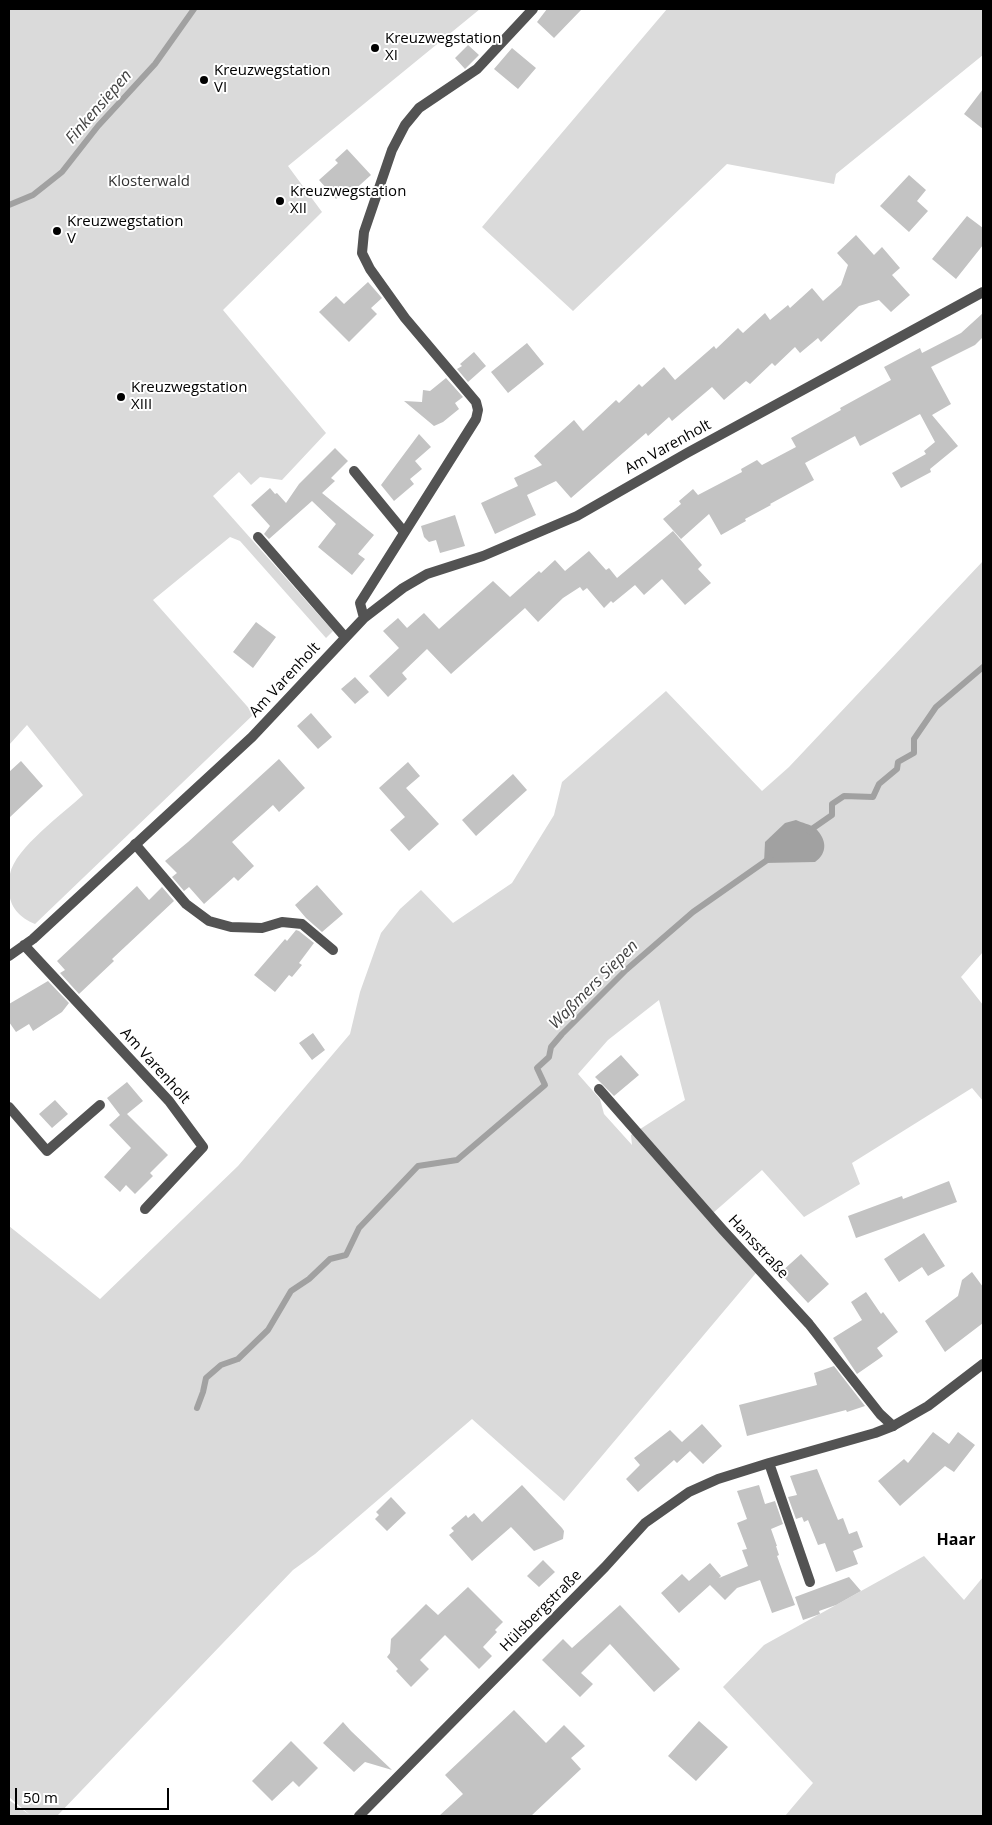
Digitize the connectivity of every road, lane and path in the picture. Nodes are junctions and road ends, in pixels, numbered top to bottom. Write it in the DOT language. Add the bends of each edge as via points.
graph roads {
  1 [pos="532,9"];
  2 [pos="983,292"];
  3 [pos="354,471"];
  4 [pos="404,532"];
  5 [pos="258,537"];
  6 [pos="364,618"];
  7 [pos="345,637"];
  8 [pos="136,844"];
  9 [pos="24,945"];
  10 [pos="333,950"];
  11 [pos="9,956"];
  12 [pos="599,1089"];
  13 [pos="100,1105"];
  14 [pos="9,1107"];
  15 [pos="145,1209"];
  16 [pos="983,1364"];
  17 [pos="893,1426"];
  18 [pos="769,1463"];
  19 [pos="810,1582"];
  20 [pos="359,1816"];
  1 -- 4 [label="street" via="477,69 419,108 405,125 392,150 364,232 362,253 370,269 405,318 476,402 478,410 476,419"];
  2 -- 6 [label="street, Am Varenholt" via="578,516 483,556 427,574 385,600"];
  3 -- 4 [label="street"];
  4 -- 6 [label="street" via="360,603"];
  5 -- 7 [label="street"];
  6 -- 7 [label="street, Am Varenholt"];
  7 -- 8 [label="street, Am Varenholt" via="252,737"];
  8 -- 9 [label="street, Am Varenholt"];
  8 -- 10 [label="street" via="186,904 208,922 239,928 262,928 282,922 302,924"];
  9 -- 11 [label="street, Am Varenholt"];
  9 -- 15 [label="street, Am Varenholt" via="169,1101 204,1147"];
  12 -- 17 [label="street, Hansstraße" via="809,1324"];
  13 -- 14 [label="street" via="47,1152"];
  16 -- 17 [label="street, Hülsbergstraße" via="928,1406"];
  17 -- 18 [label="street, Hülsbergstraße"];
  18 -- 19 [label="street"];
  18 -- 20 [label="street, Hülsbergstraße" via="689,1492 645,1523"];
}
